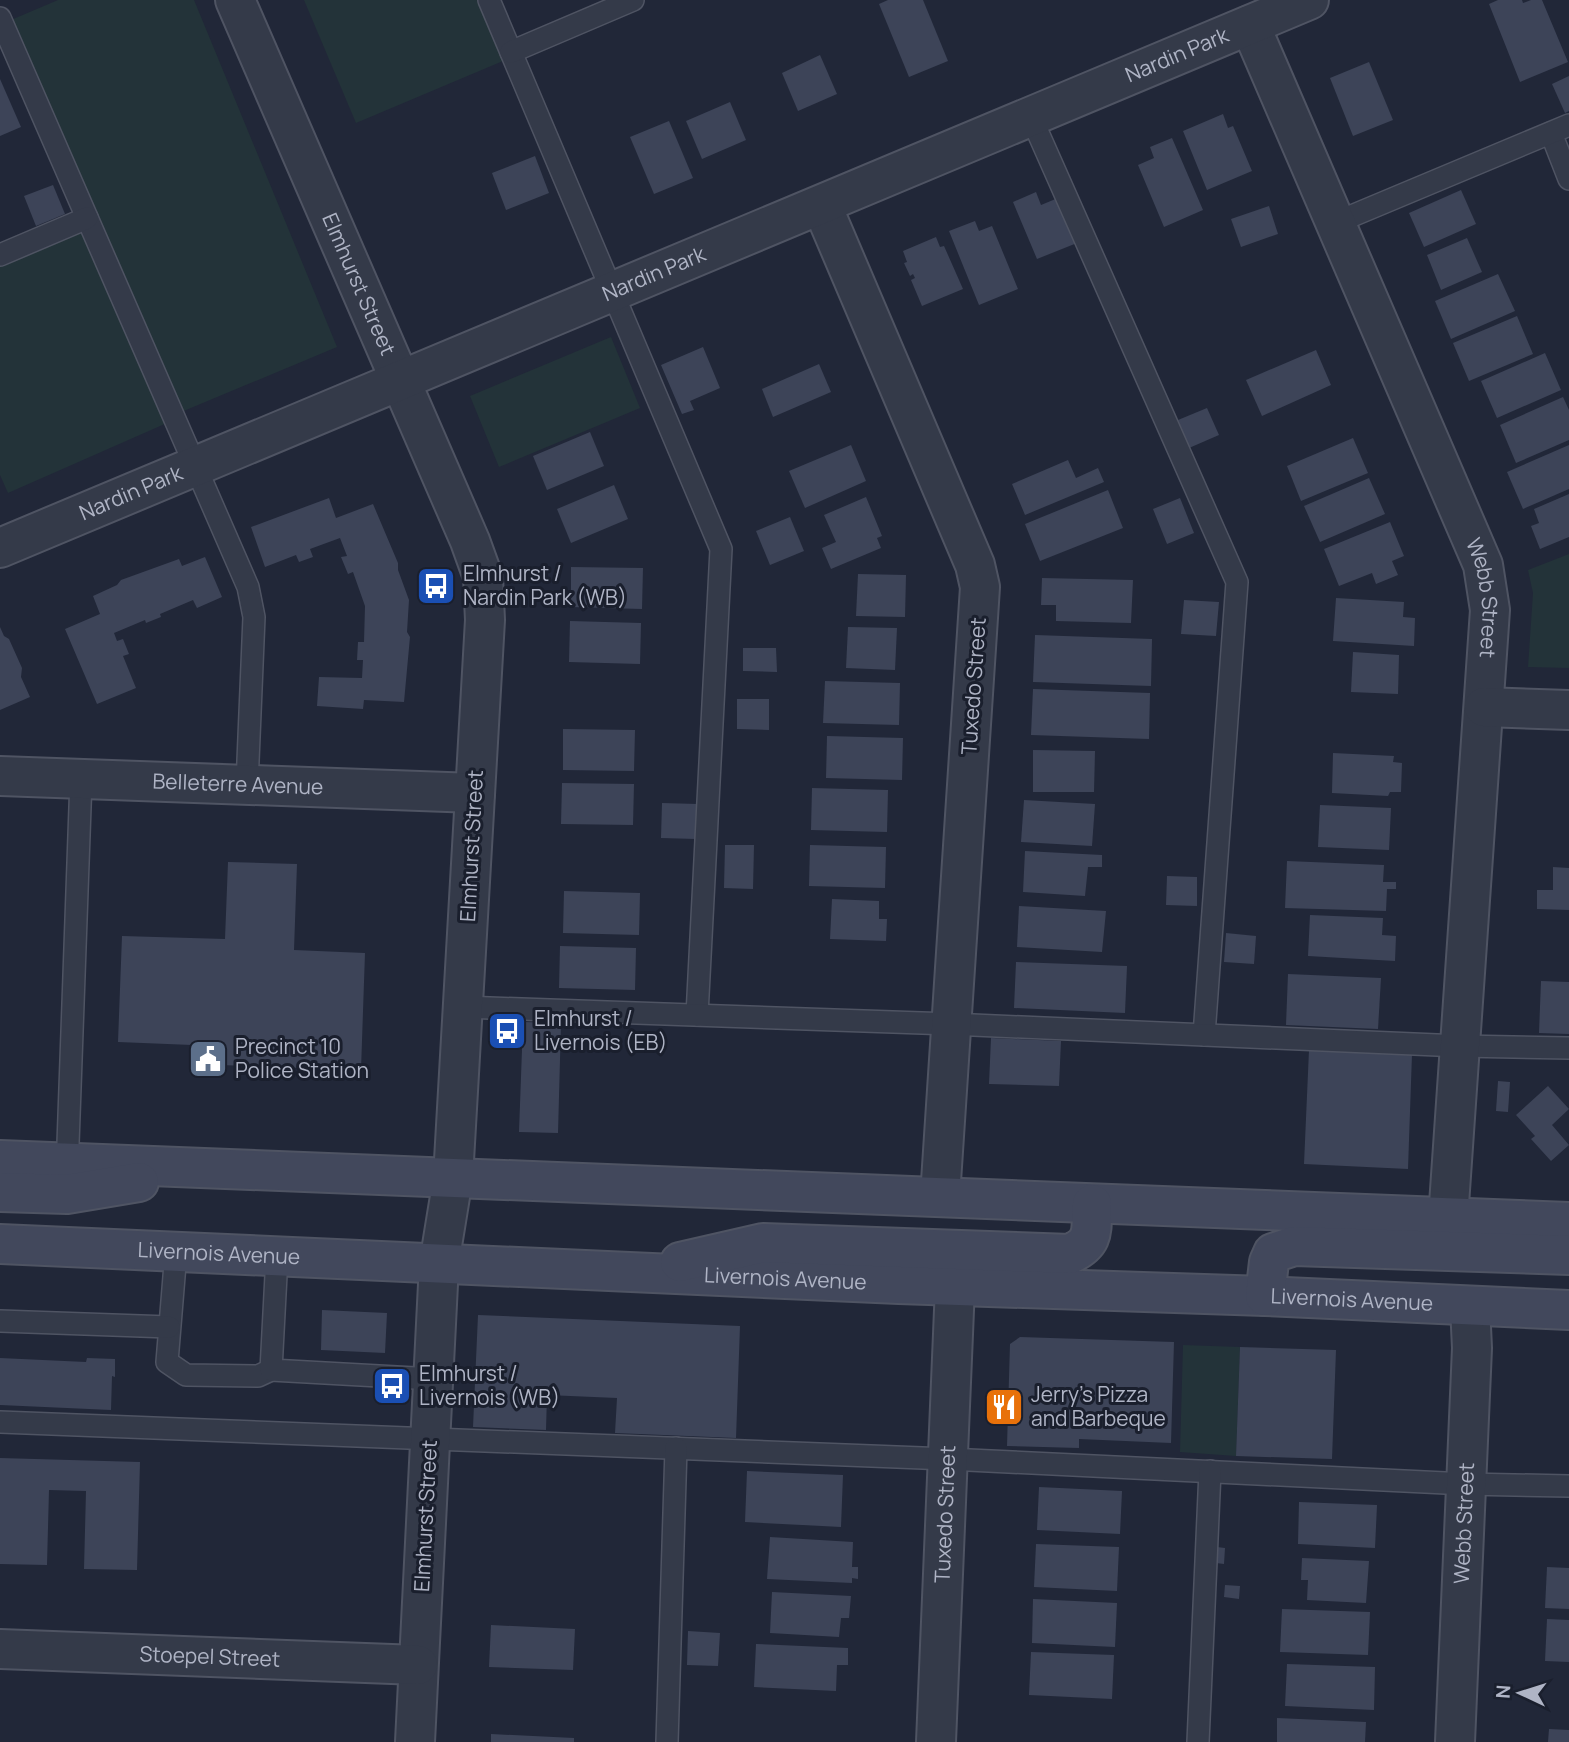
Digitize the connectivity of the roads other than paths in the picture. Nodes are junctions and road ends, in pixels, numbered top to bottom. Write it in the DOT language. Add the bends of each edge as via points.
graph roads {
  1 [pos="234,0"];
  2 [pos="489,0"];
  3 [pos="633,0"];
  4 [pos="1309,0"];
  5 [pos="0,18"];
  6 [pos="1250,25"];
  7 [pos="511,52"];
  8 [pos="1031,117"];
  9 [pos="1560,130"];
  10 [pos="1569,178"];
  11 [pos="821,206"];
  12 [pos="88,218"];
  13 [pos="1335,223"];
  14 [pos="0,255"];
  15 [pos="612,293"];
  16 [pos="401,380"];
  17 [pos="195,466"];
  18 [pos="0,548"];
  19 [pos="1484,706"];
  20 [pos="1569,710"];
  21 [pos="0,776"];
  22 [pos="81,779"];
  23 [pos="247,785"];
  24 [pos="475,793"];
  25 [pos="463,1007"];
  26 [pos="697,1015"];
  27 [pos="951,1024"];
  28 [pos="1204,1035"];
  29 [pos="1460,1046"];
  30 [pos="1569,1048"];
  31 [pos="0,1160"];
  32 [pos="453,1178"];
  33 [pos="67,1179"];
  34 [pos="0,1192"];
  35 [pos="940,1197"];
  36 [pos="1092,1204"];
  37 [pos="1448,1219"];
  38 [pos="1569,1222"];
  39 [pos="0,1244"];
  40 [pos="176,1252"];
  41 [pos="1569,1255"];
  42 [pos="277,1256"];
  43 [pos="439,1264"];
  44 [pos="634,1273"];
  45 [pos="954,1286"];
  46 [pos="1265,1296"];
  47 [pos="1470,1306"];
  48 [pos="1569,1310"];
  49 [pos="0,1321"];
  50 [pos="169,1328"];
  51 [pos="271,1370"];
  52 [pos="433,1379"];
  53 [pos="0,1422"];
  54 [pos="430,1439"];
  55 [pos="676,1448"];
  56 [pos="948,1459"];
  57 [pos="1210,1471"];
  58 [pos="1466,1484"];
  59 [pos="1569,1486"];
  60 [pos="0,1649"];
  61 [pos="418,1665"];
  62 [pos="415,1742"];
  63 [pos="667,1742"];
  64 [pos="936,1742"];
  65 [pos="1198,1742"];
  66 [pos="1455,1742"];
  1 -- 16 [label="street, Elmhurst Street"];
  2 -- 7 [label="lane"];
  3 -- 7 [label="lane"];
  4 -- 6 [label="street, Nardin Park"];
  5 -- 12 [label="lane"];
  6 -- 8 [label="street, Nardin Park"];
  6 -- 13 [label="street, Webb Street"];
  7 -- 15 [label="lane"];
  8 -- 11 [label="street, Nardin Park"];
  8 -- 28 [label="lane" via="1237,582"];
  9 -- 10 [label="lane"];
  9 -- 13 [label="lane"];
  11 -- 15 [label="street, Nardin Park"];
  11 -- 27 [label="street, Tuxedo Street" via="975,565 980,587"];
  12 -- 14 [label="lane"];
  12 -- 17 [label="lane"];
  13 -- 19 [label="street, Webb Street" via="1483,565 1490,610"];
  15 -- 16 [label="street, Nardin Park"];
  15 -- 26 [label="lane" via="721,549"];
  16 -- 17 [label="street, Nardin Park"];
  16 -- 24 [label="street, Elmhurst Street" via="483,577 485,620"];
  17 -- 18 [label="street, Nardin Park"];
  17 -- 23 [label="lane" via="248,587 254,617"];
  19 -- 20 [label="street"];
  19 -- 29 [label="street, Webb Street"];
  21 -- 22 [label="street, Belleterre Avenue"];
  22 -- 23 [label="street, Belleterre Avenue"];
  22 -- 33 [label="lane"];
  23 -- 24 [label="street, Belleterre Avenue"];
  24 -- 25 [label="street, Elmhurst Street"];
  25 -- 26 [label="lane"];
  25 -- 32 [label="street, Elmhurst Street"];
  26 -- 27 [label="lane"];
  27 -- 28 [label="lane"];
  27 -- 35 [label="street, Tuxedo Street"];
  28 -- 29 [label="lane"];
  29 -- 30 [label="lane"];
  29 -- 37 [label="street, Webb Street"];
  31 -- 33 [label="main road"];
  32 -- 33 [label="main road" via="214,1169"];
  32 -- 35 [label="main road"];
  32 -- 43 [label="street, Elmhurst Street"];
  33 -- 34 [label="main road"];
  35 -- 36 [label="main road"];
  36 -- 37 [label="main road"];
  36 -- 44 [label="main road" via="1091,1236 1070,1254 763,1243"];
  37 -- 38 [label="main road"];
  39 -- 40 [label="main road, Livernois Avenue"];
  40 -- 42 [label="main road, Livernois Avenue"];
  40 -- 50 [label="lane"];
  41 -- 46 [label="main road" via="1294,1246 1273,1254"];
  42 -- 43 [label="main road, Livernois Avenue"];
  42 -- 51 [label="lane"];
  43 -- 44 [label="main road, Livernois Avenue"];
  43 -- 52 [label="street, Elmhurst Street"];
  44 -- 45 [label="main road, Livernois Avenue"];
  45 -- 46 [label="main road, Livernois Avenue"];
  45 -- 56 [label="street, Tuxedo Street"];
  46 -- 47 [label="main road, Livernois Avenue"];
  47 -- 48 [label="main road, Livernois Avenue"];
  47 -- 58 [label="street, Webb Street"];
  49 -- 50 [label="lane"];
  50 -- 51 [label="lane" via="167,1362 186,1374 258,1376"];
  51 -- 52 [label="lane"];
  52 -- 54 [label="street, Elmhurst Street"];
  53 -- 54 [label="lane"];
  54 -- 55 [label="lane"];
  54 -- 61 [label="street, Elmhurst Street"];
  55 -- 56 [label="lane"];
  55 -- 63 [label="lane"];
  56 -- 57 [label="lane"];
  56 -- 64 [label="street, Tuxedo Street"];
  57 -- 58 [label="lane"];
  57 -- 65 [label="lane"];
  58 -- 59 [label="lane"];
  58 -- 66 [label="street, Webb Street"];
  60 -- 61 [label="street, Stoepel Street"];
  61 -- 62 [label="street, Elmhurst Street"];
}
